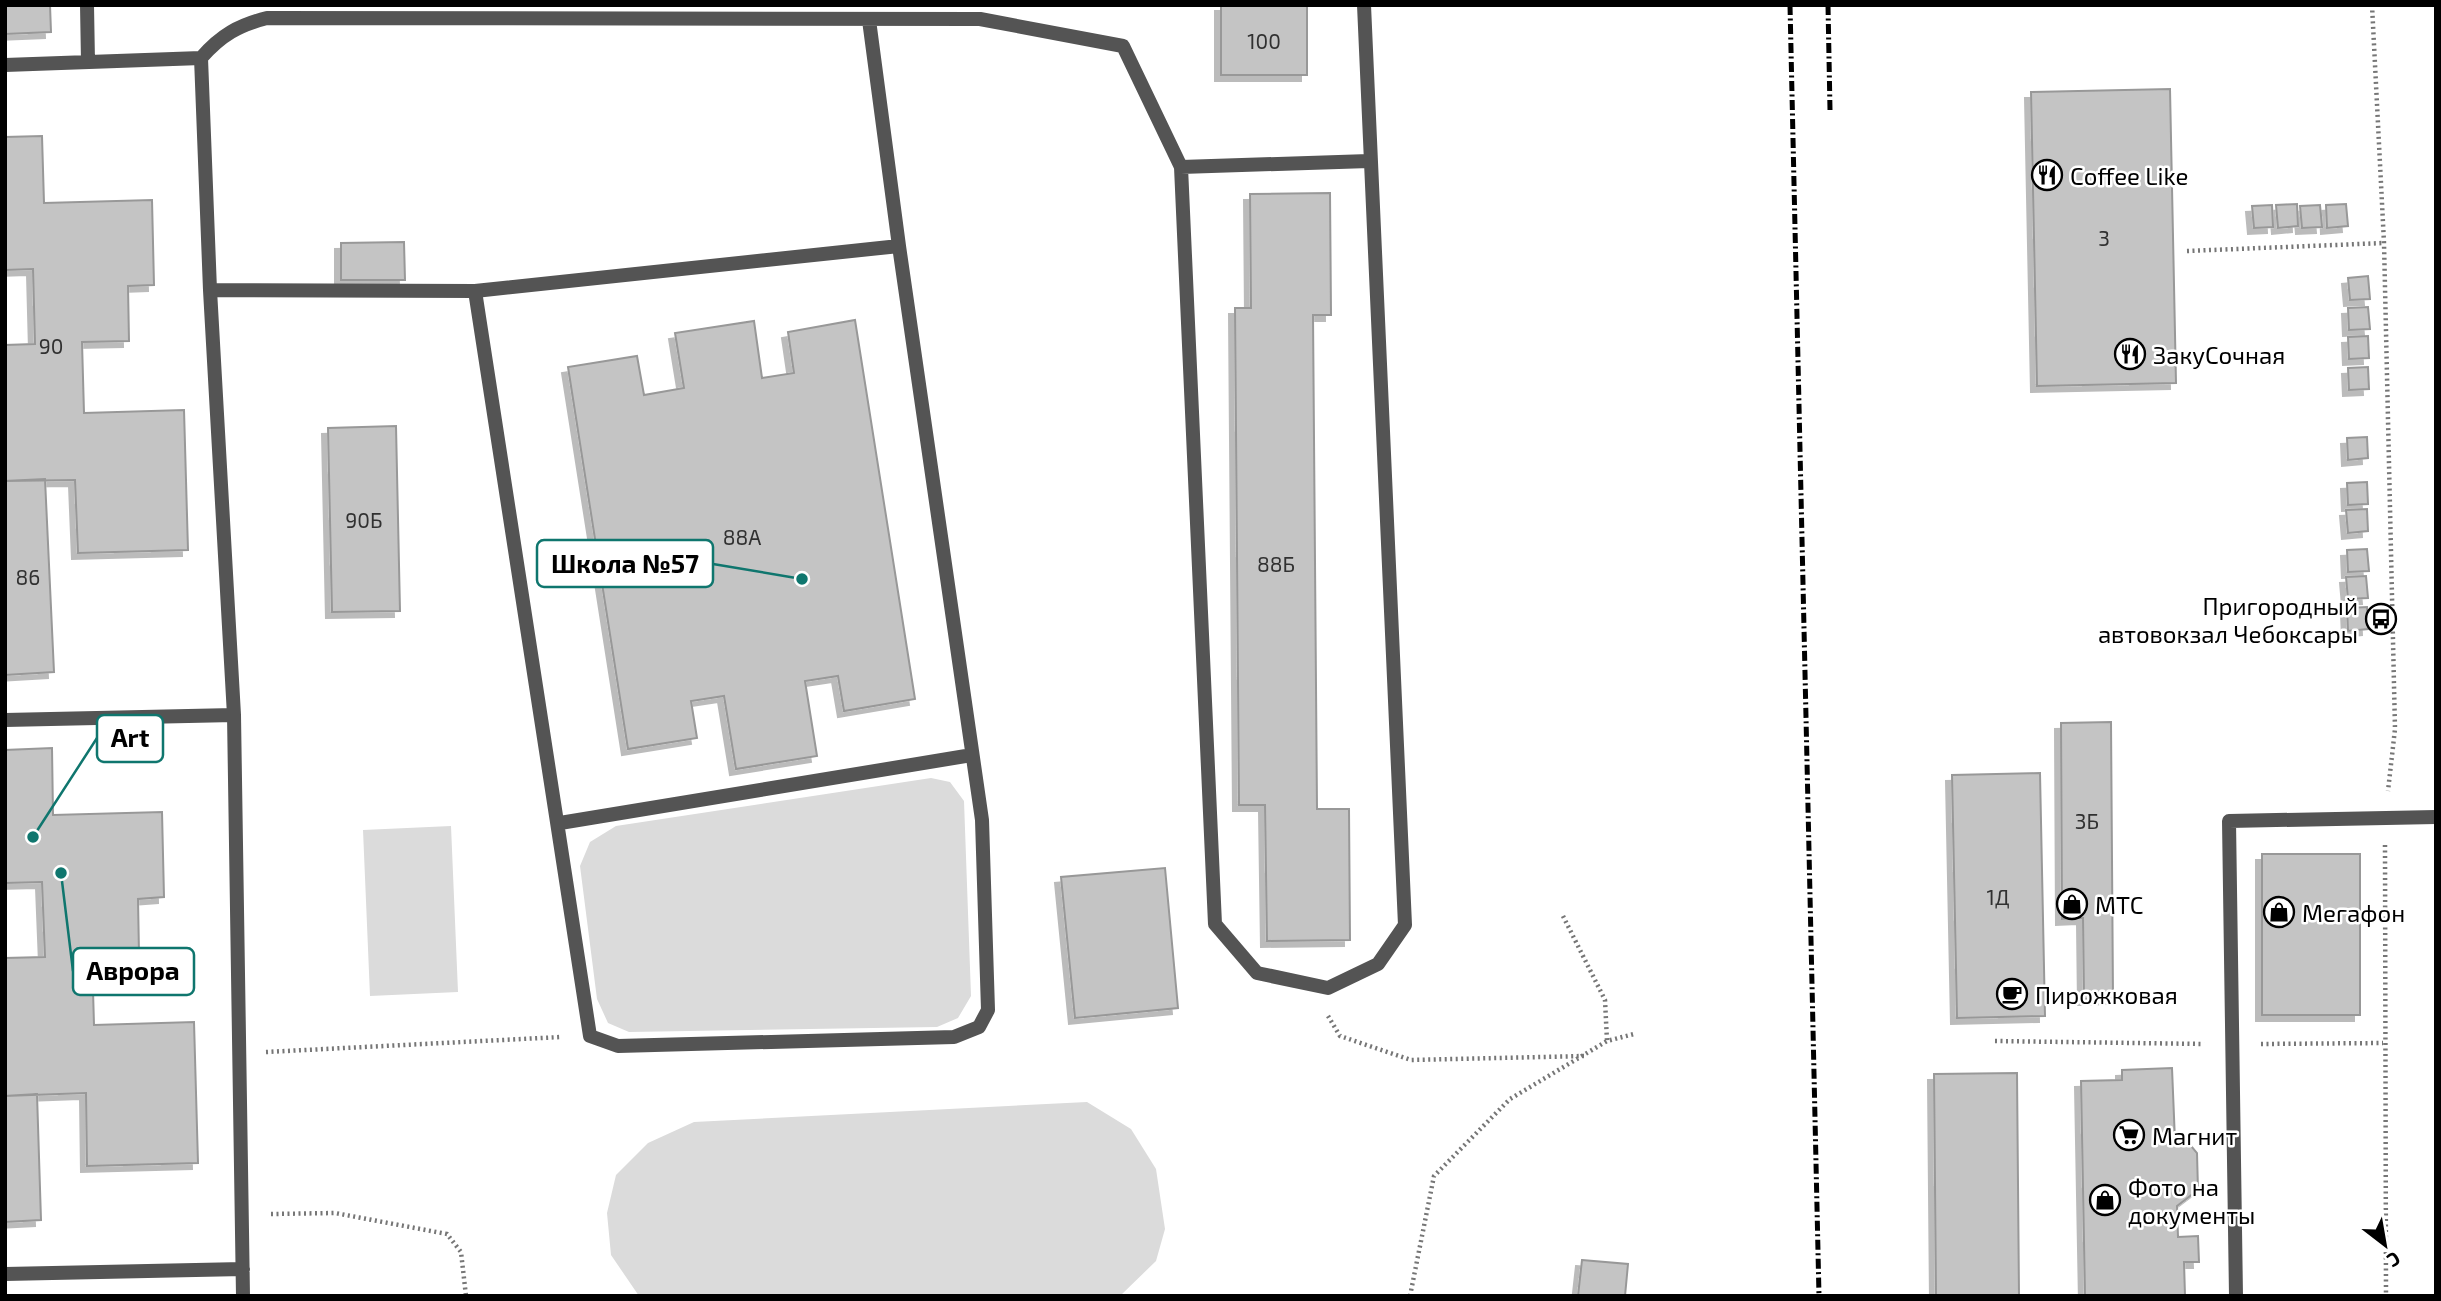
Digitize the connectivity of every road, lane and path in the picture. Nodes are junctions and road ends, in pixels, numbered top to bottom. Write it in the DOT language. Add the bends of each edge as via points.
graph roads {
  1 [pos="87,5"];
  2 [pos="1364,5"];
  3 [pos="2372,5"];
  4 [pos="979,12"];
  5 [pos="869,20"];
  6 [pos="201,58"];
  7 [pos="88,62"];
  8 [pos="5,65"];
  9 [pos="1369,161"];
  10 [pos="1181,167"];
  11 [pos="2384,243"];
  12 [pos="899,246"];
  13 [pos="2187,251"];
  14 [pos="210,290"];
  15 [pos="475,290"];
  16 [pos="234,715"];
  17 [pos="5,720"];
  18 [pos="972,755"];
  19 [pos="2436,817"];
  20 [pos="2385,818"];
  21 [pos="560,823"];
  22 [pos="1563,916"];
  23 [pos="1309,984"];
  24 [pos="1634,1034"];
  25 [pos="590,1036"];
  26 [pos="1607,1041"];
  27 [pos="1995,1041"];
  28 [pos="2383,1043"];
  29 [pos="2232,1045"];
  30 [pos="240,1054"];
  31 [pos="1585,1056"];
  32 [pos="242,1214"];
  33 [pos="243,1269"];
  34 [pos="5,1274"];
  35 [pos="243,1296"];
  36 [pos="466,1296"];
  37 [pos="1410,1296"];
  38 [pos="2236,1296"];
  39 [pos="2386,1296"];
  1 -- 7 [label="lane"];
  2 -- 9 [label="lane"];
  3 -- 11 [label="path"];
  4 -- 5 [label="lane"];
  4 -- 10 [label="lane" via="1123,46"];
  5 -- 6 [label="lane" via="267,18 240,25"];
  5 -- 12 [label="lane"];
  6 -- 7 [label="lane"];
  6 -- 14 [label="lane"];
  7 -- 8 [label="lane"];
  9 -- 10 [label="lane"];
  9 -- 23 [label="lane" via="1405,925 1378,964 1328,988"];
  10 -- 23 [label="lane" via="1215,925 1257,973"];
  11 -- 13 [label="path"];
  11 -- 20 [label="path" via="2395,729"];
  12 -- 15 [label="lane"];
  12 -- 18 [label="lane"];
  14 -- 15 [label="lane"];
  14 -- 16 [label="lane"];
  15 -- 21 [label="lane"];
  16 -- 17 [label="lane"];
  16 -- 30 [label="lane"];
  18 -- 21 [label="lane"];
  18 -- 25 [label="lane" via="982,820 988,1010 979,1027 954,1037 618,1046"];
  19 -- 20 [label="lane"];
  20 -- 28 [label="path"];
  20 -- 29 [label="lane" via="2230,821"];
  21 -- 25 [label="lane"];
  22 -- 26 [label="path" via="1605,1000"];
  23 -- 31 [label="path" via="1340,1036 1411,1060"];
  24 -- 26 [label="path"];
  25 -- 30 [label="path"];
  26 -- 31 [label="path"];
  27 -- 29 [label="path"];
  28 -- 29 [label="path"];
  28 -- 39 [label="path"];
  29 -- 38 [label="lane"];
  30 -- 32 [label="lane"];
  31 -- 37 [label="path" via="1510,1098 1434,1176"];
  32 -- 33 [label="lane"];
  32 -- 36 [label="path" via="335,1213 447,1234 461,1252"];
  33 -- 34 [label="lane"];
  33 -- 35 [label="lane"];
}
